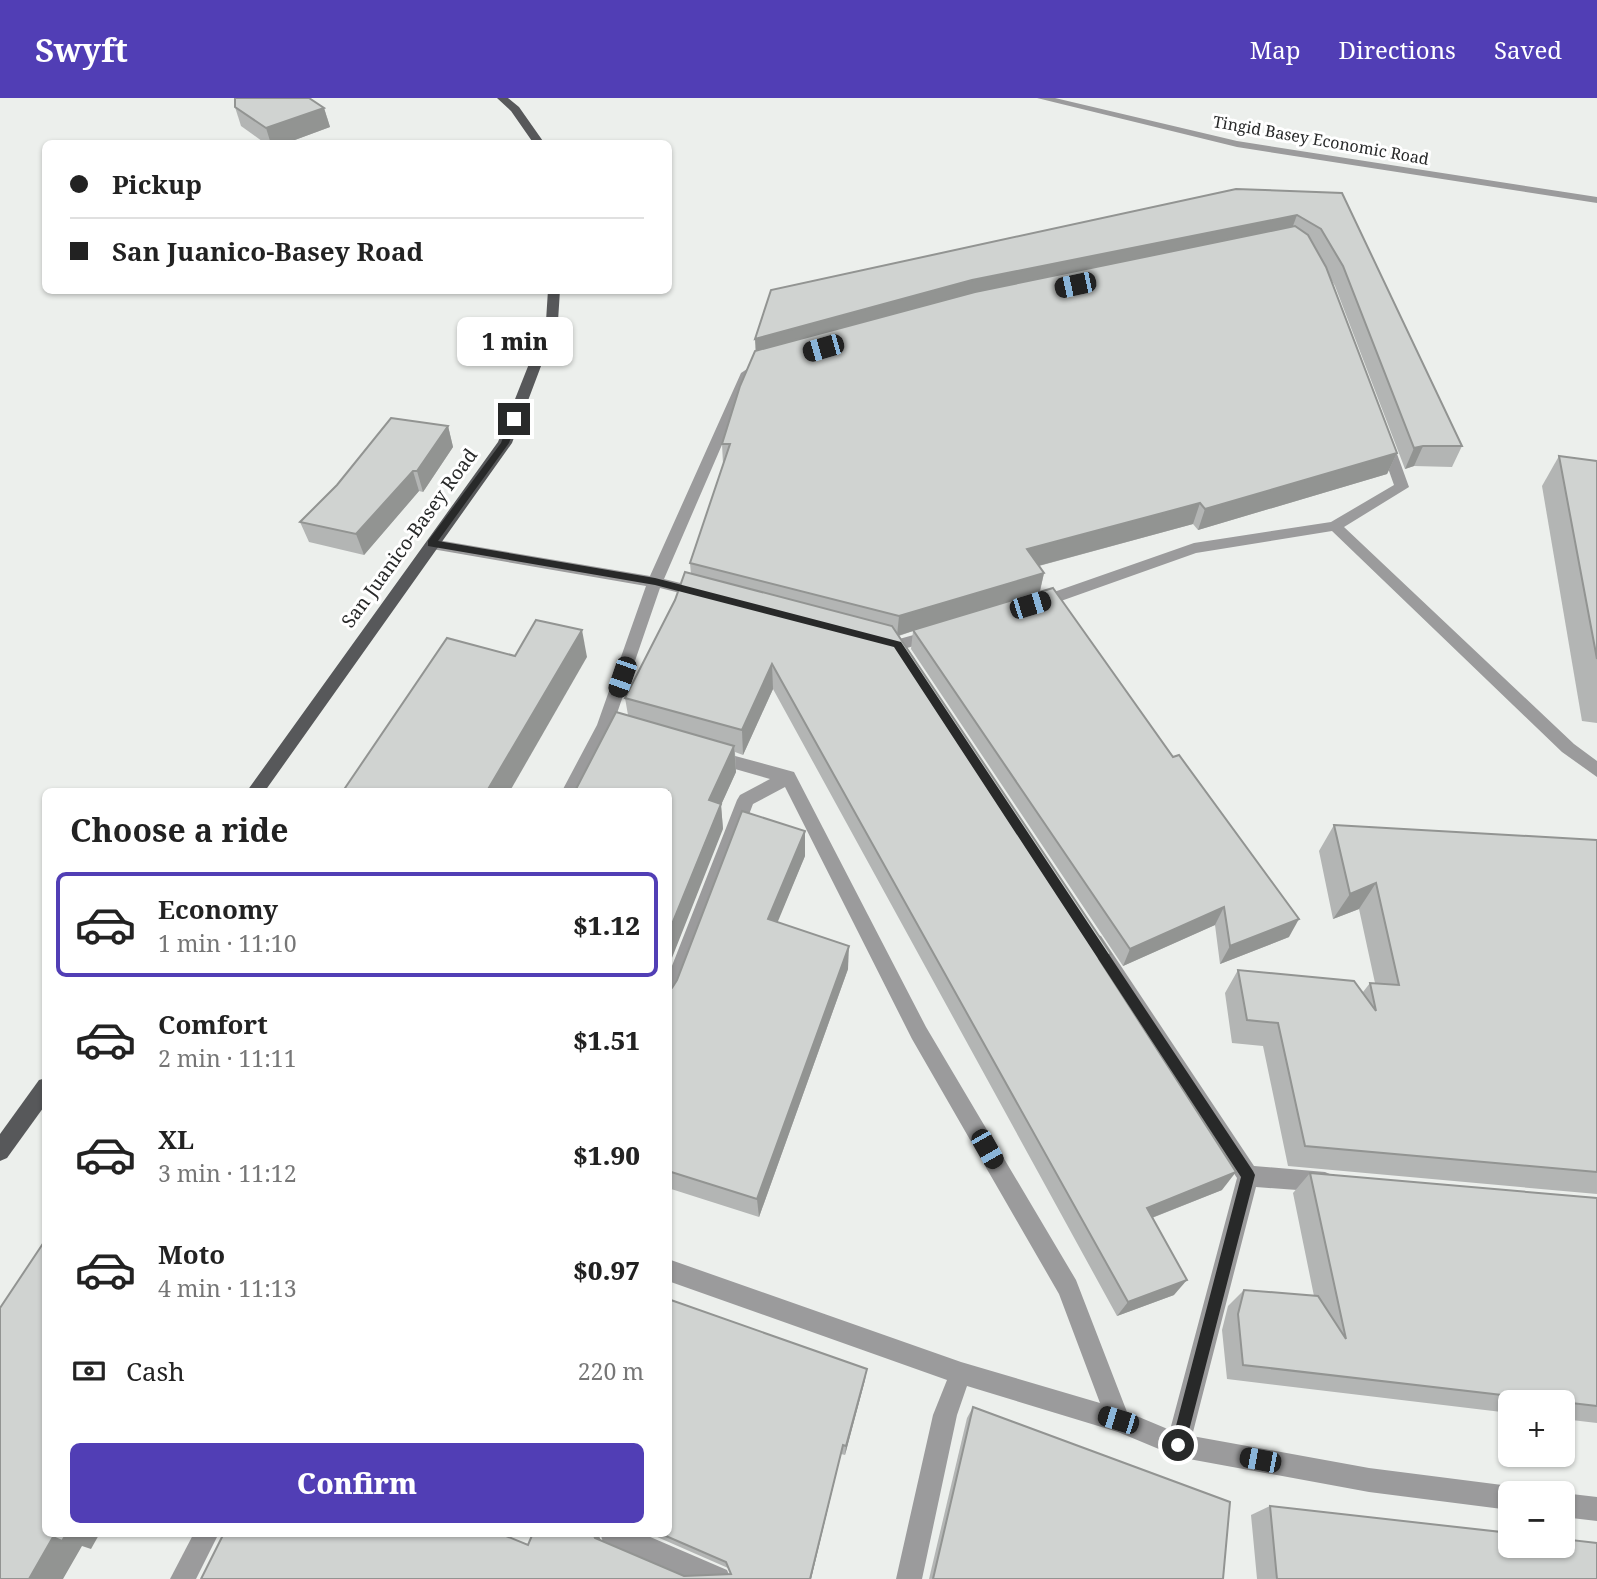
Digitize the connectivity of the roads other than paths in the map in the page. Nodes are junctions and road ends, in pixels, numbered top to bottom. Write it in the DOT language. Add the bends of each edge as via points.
graph roads {
  1 [pos="502,98"];
  2 [pos="1042,98"];
  3 [pos="537,140"];
  4 [pos="1597,199"];
  5 [pos="554,294"];
  6 [pos="762,364"];
  7 [pos="1380,424"];
  8 [pos="1335,526"];
  9 [pos="432,544"];
  10 [pos="655,582"];
  11 [pos="709,596"];
  12 [pos="1030,605"];
  13 [pos="950,629"];
  14 [pos="913,668"];
  15 [pos="697,751"];
  16 [pos="1597,770"];
  17 [pos="788,778"];
  18 [pos="258,788"];
  19 [pos="573,788"];
  20 [pos="1088,933"];
  21 [pos="672,992"];
  22 [pos="42,1093"];
  23 [pos="0,1151"];
  24 [pos="1248,1175"];
  25 [pos="1342,1184"];
  26 [pos="672,1271"];
  27 [pos="961,1373"];
  28 [pos="1118,1420"];
  29 [pos="1178,1445"];
  30 [pos="1498,1496"];
  31 [pos="1575,1507"];
  32 [pos="1597,1510"];
  33 [pos="205,1537"];
  34 [pos="621,1537"];
  35 [pos="183,1579"];
  36 [pos="718,1579"];
  37 [pos="909,1579"];
  1 -- 3 [label="main road"];
  2 -- 4 [label="street, Tingid Basey Economic Road" via="1237,144"];
  5 -- 9 [label="main road, San Juanico-Basey Road" via="552,321 505,443"];
  6 -- 10 [label="street" via="749,368"];
  7 -- 8 [label="street" via="1402,486"];
  8 -- 12 [label="street" via="1194,548"];
  8 -- 16 [label="street" via="1568,748"];
  9 -- 10 [label="street"];
  9 -- 18 [label="main road, San Juanico-Basey Road"];
  10 -- 11 [label="street"];
  10 -- 19 [label="street" via="612,727"];
  13 -- 14 [label="street" via="891,643"];
  15 -- 17 [label="street"];
  17 -- 21 [label="street" via="746,800"];
  17 -- 28 [label="street" via="919,1032 1068,1288"];
  20 -- 24 [label="street"];
  22 -- 23 [label="main road"];
  24 -- 25 [label="street"];
  24 -- 29 [label="street"];
  26 -- 27 [label="street"];
  27 -- 28 [label="street"];
  27 -- 37 [label="street" via="945,1415"];
  28 -- 29 [label="street"];
  29 -- 30 [label="street" via="1369,1480"];
  31 -- 32 [label="street"];
  33 -- 35 [label="street"];
  34 -- 36 [label="street"];
}
